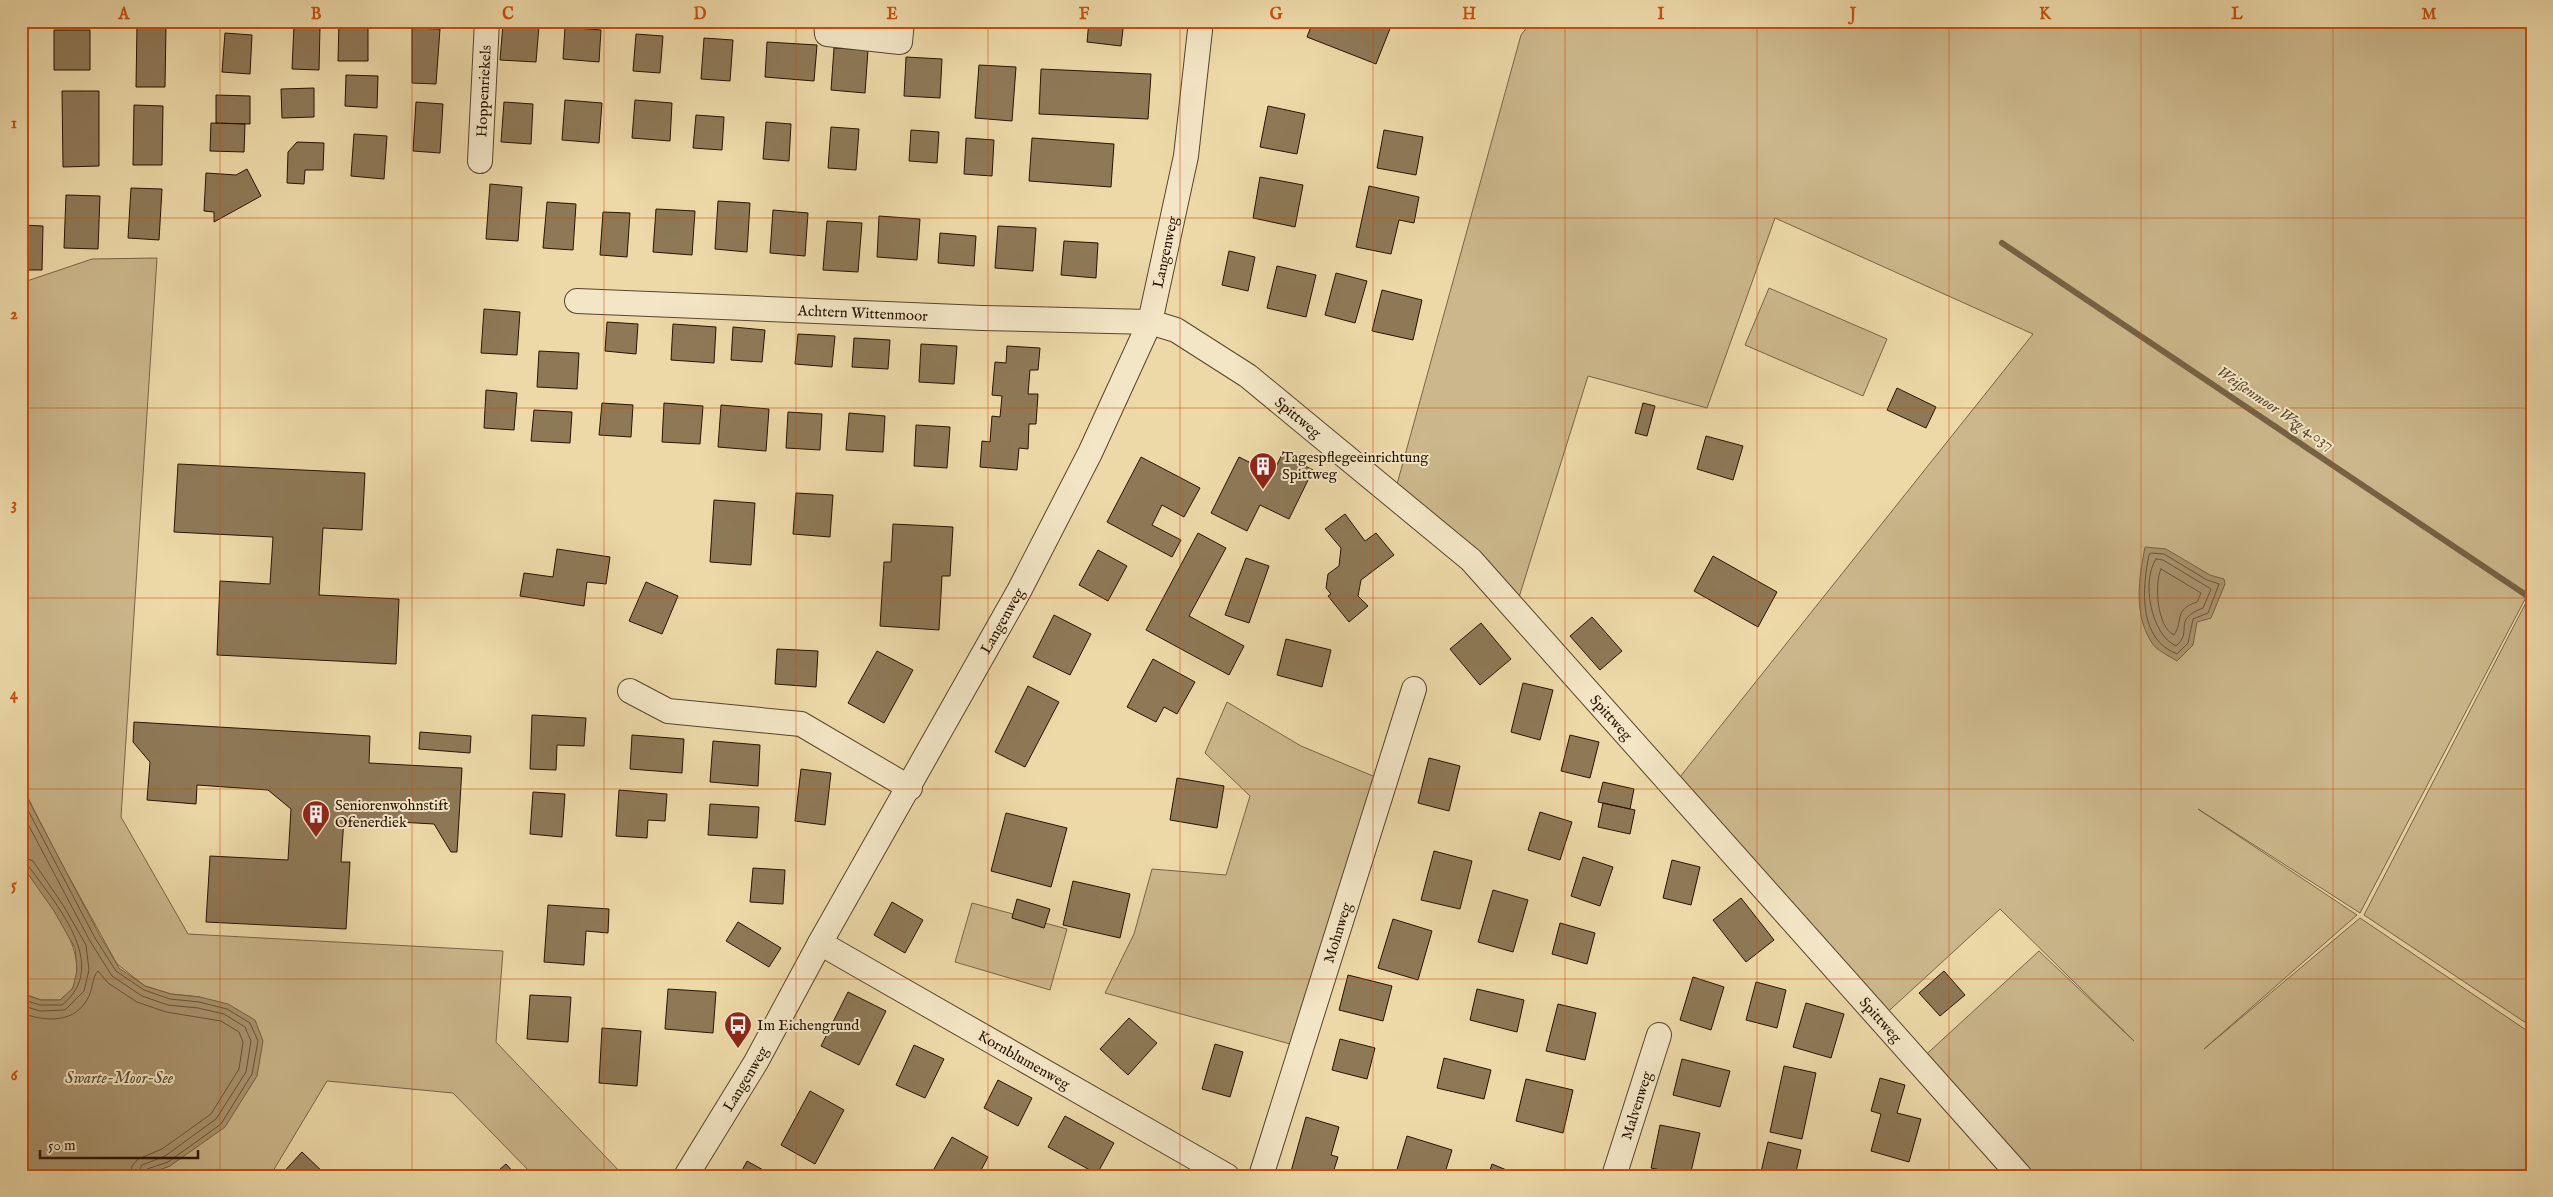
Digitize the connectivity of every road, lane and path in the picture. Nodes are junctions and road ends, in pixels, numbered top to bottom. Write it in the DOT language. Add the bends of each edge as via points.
graph roads {
  1 [pos="487,21"];
  2 [pos="826,21"];
  3 [pos="902,21"];
  4 [pos="1201,21"];
  5 [pos="480,161"];
  6 [pos="577,301"];
  7 [pos="1150,322"];
  8 [pos="1414,689"];
  9 [pos="630,691"];
  10 [pos="910,788"];
  11 [pos="820,944"];
  12 [pos="1659,1034"];
  13 [pos="686,1176"];
  14 [pos="1227,1176"];
  15 [pos="1261,1176"];
  16 [pos="1614,1176"];
  17 [pos="2020,1176"];
  1 -- 5 [label="street, Hoppenriekels"];
  2 -- 3 [label="street" via="827,34 900,42"];
  4 -- 7 [label="street, Langenweg" via="1186,156"];
  6 -- 7 [label="street, Achtern Wittenmoor"];
  7 -- 10 [label="street, Langenweg" via="1059,515"];
  7 -- 17 [label="street, Spittweg" via="1176,330 1248,376 1471,560"];
  8 -- 15 [label="street, Mohnweg"];
  9 -- 10 [label="street" via="668,711 801,724"];
  10 -- 11 [label="street, Langenweg"];
  11 -- 13 [label="street, Langenweg" via="756,1062"];
  11 -- 14 [label="street, Kornblumenweg"];
  12 -- 16 [label="street, Malvenweg"];
}
